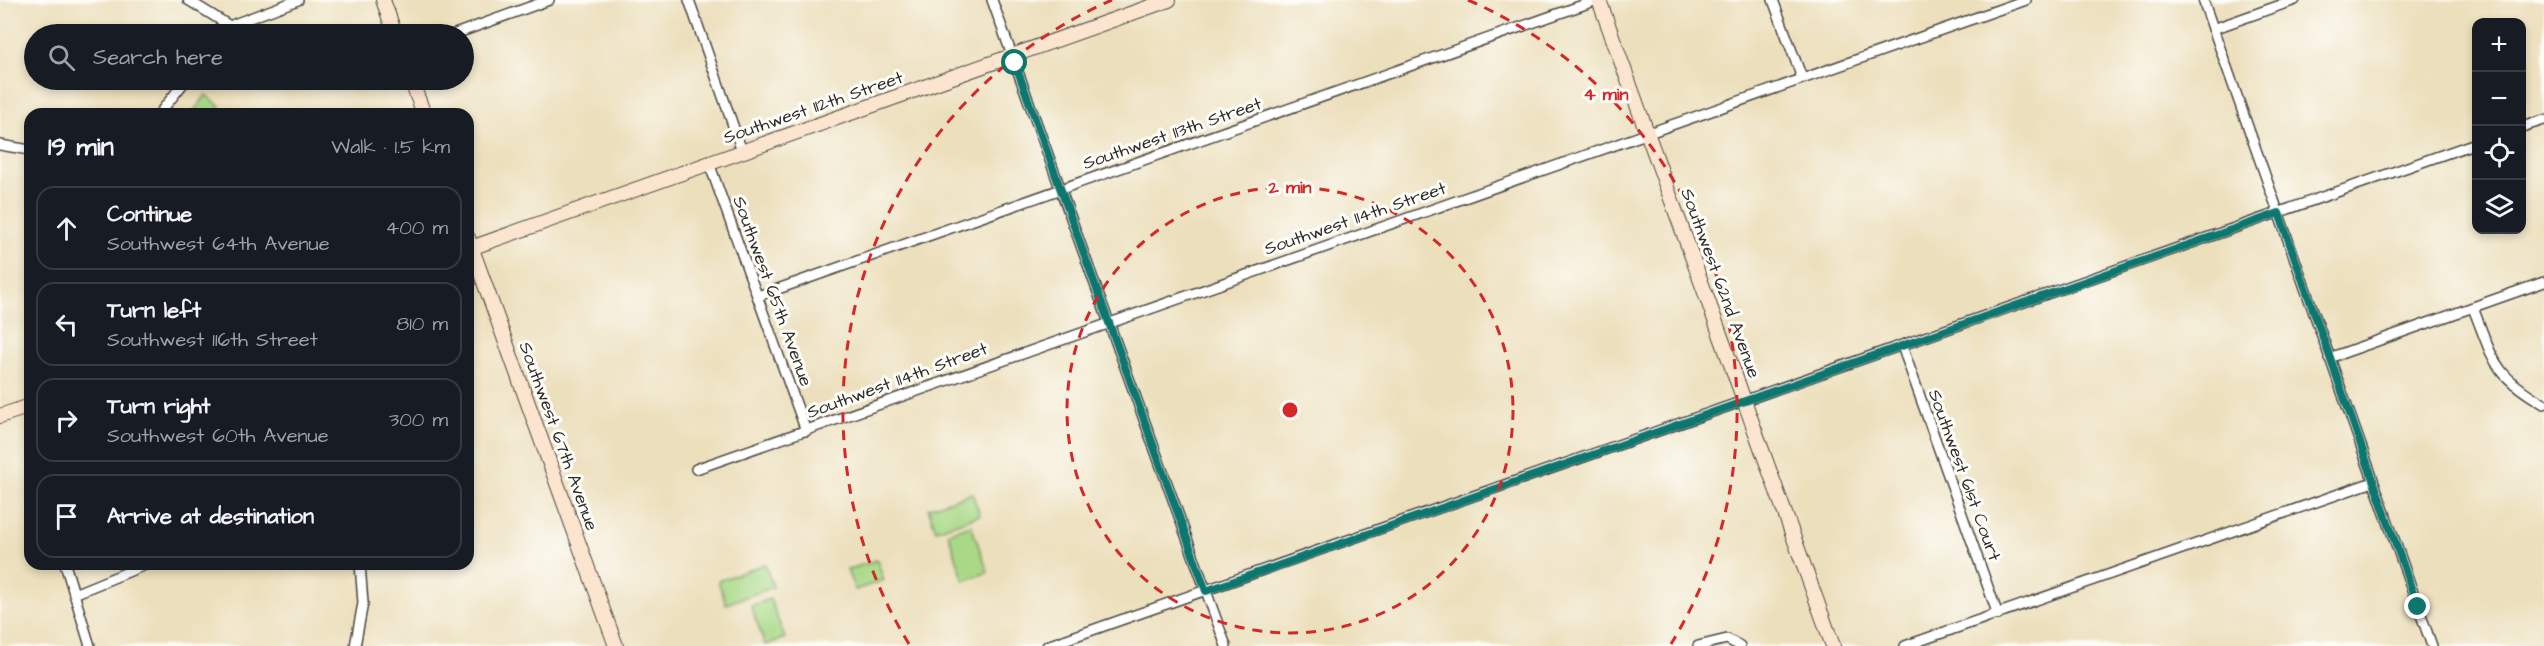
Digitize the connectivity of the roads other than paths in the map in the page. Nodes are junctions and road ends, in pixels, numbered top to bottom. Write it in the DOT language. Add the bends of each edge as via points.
graph roads {
  1 [pos="188,0"];
  2 [pos="298,0"];
  3 [pos="383,0"];
  4 [pos="549,0"];
  5 [pos="688,0"];
  6 [pos="992,0"];
  7 [pos="1170,0"];
  8 [pos="1598,0"];
  9 [pos="1773,0"];
  10 [pos="2026,0"];
  11 [pos="2203,0"];
  12 [pos="2295,0"];
  13 [pos="2002,4"];
  14 [pos="227,24"];
  15 [pos="235,24"];
  16 [pos="391,24"];
  17 [pos="474,27"];
  18 [pos="2213,29"];
  19 [pos="1012,55"];
  20 [pos="1802,78"];
  21 [pos="178,90"];
  22 [pos="415,90"];
  23 [pos="164,108"];
  24 [pos="422,108"];
  25 [pos="2544,120"];
  26 [pos="2526,127"];
  27 [pos="1647,133"];
  28 [pos="2472,144"];
  29 [pos="0,145"];
  30 [pos="24,149"];
  31 [pos="742,151"];
  32 [pos="709,163"];
  33 [pos="1060,189"];
  34 [pos="2279,213"];
  35 [pos="474,243"];
  36 [pos="474,259"];
  37 [pos="2544,282"];
  38 [pos="758,296"];
  39 [pos="2473,308"];
  40 [pos="1109,323"];
  41 [pos="1902,346"];
  42 [pos="2329,358"];
  43 [pos="1744,400"];
  44 [pos="2544,404"];
  45 [pos="24,409"];
  46 [pos="0,416"];
  47 [pos="806,431"];
  48 [pos="696,468"];
  49 [pos="2373,482"];
  50 [pos="67,570"];
  51 [pos="132,570"];
  52 [pos="360,570"];
  53 [pos="1206,591"];
  54 [pos="74,594"];
  55 [pos="1998,615"];
  56 [pos="90,646"];
  57 [pos="355,646"];
  58 [pos="616,646"];
  59 [pos="1047,646"];
  60 [pos="1226,646"];
  61 [pos="1698,646"];
  62 [pos="1740,646"];
  63 [pos="1833,646"];
  64 [pos="1905,646"];
  65 [pos="2432,646"];
  1 -- 14 [label="street"];
  2 -- 15 [label="street"];
  3 -- 16 [label="main road"];
  4 -- 17 [label="street"];
  5 -- 31 [label="street"];
  6 -- 19 [label="street"];
  7 -- 19 [label="main road, Southwest 112th Street"];
  8 -- 27 [label="main road, Southwest 62nd Avenue"];
  8 -- 33 [label="street, Southwest 113th Street"];
  9 -- 20 [label="street"];
  10 -- 13 [label="street, Southwest 114th Street"];
  11 -- 18 [label="street"];
  12 -- 18 [label="street"];
  13 -- 20 [label="street, Southwest 114th Street"];
  18 -- 34 [label="street"];
  19 -- 31 [label="main road, Southwest 112th Street"];
  19 -- 33 [label="street"];
  20 -- 27 [label="street, Southwest 114th Street"];
  21 -- 23 [label="street"];
  22 -- 24 [label="main road"];
  25 -- 26 [label="street"];
  27 -- 40 [label="street, Southwest 114th Street"];
  27 -- 43 [label="main road, Southwest 62nd Avenue"];
  28 -- 34 [label="street"];
  29 -- 30 [label="street"];
  31 -- 32 [label="main road, Southwest 112th Street"];
  32 -- 35 [label="main road, Southwest 112th Street"];
  32 -- 38 [label="street, Southwest 65th Avenue"];
  33 -- 38 [label="street, Southwest 113th Street"];
  33 -- 40 [label="street"];
  34 -- 41 [label="street"];
  34 -- 42 [label="street"];
  36 -- 58 [label="main road, Southwest 67th Avenue"];
  37 -- 39 [label="street"];
  38 -- 47 [label="street, Southwest 65th Avenue"];
  39 -- 42 [label="street"];
  39 -- 44 [label="street" via="2497,367 2514,386"];
  40 -- 47 [label="street, Southwest 114th Street"];
  40 -- 53 [label="street"];
  41 -- 43 [label="street"];
  41 -- 55 [label="street, Southwest 61st Court"];
  42 -- 49 [label="street"];
  43 -- 53 [label="street"];
  43 -- 63 [label="main road, Southwest 62nd Avenue"];
  45 -- 46 [label="main road"];
  47 -- 48 [label="street, Southwest 114th Street"];
  49 -- 55 [label="street"];
  49 -- 65 [label="street"];
  50 -- 54 [label="street"];
  51 -- 54 [label="street"];
  52 -- 57 [label="street" via="363,603"];
  53 -- 59 [label="street"];
  53 -- 60 [label="street"];
  54 -- 56 [label="street"];
  55 -- 64 [label="street"];
  61 -- 62 [label="street" via="1722,639"];
}
